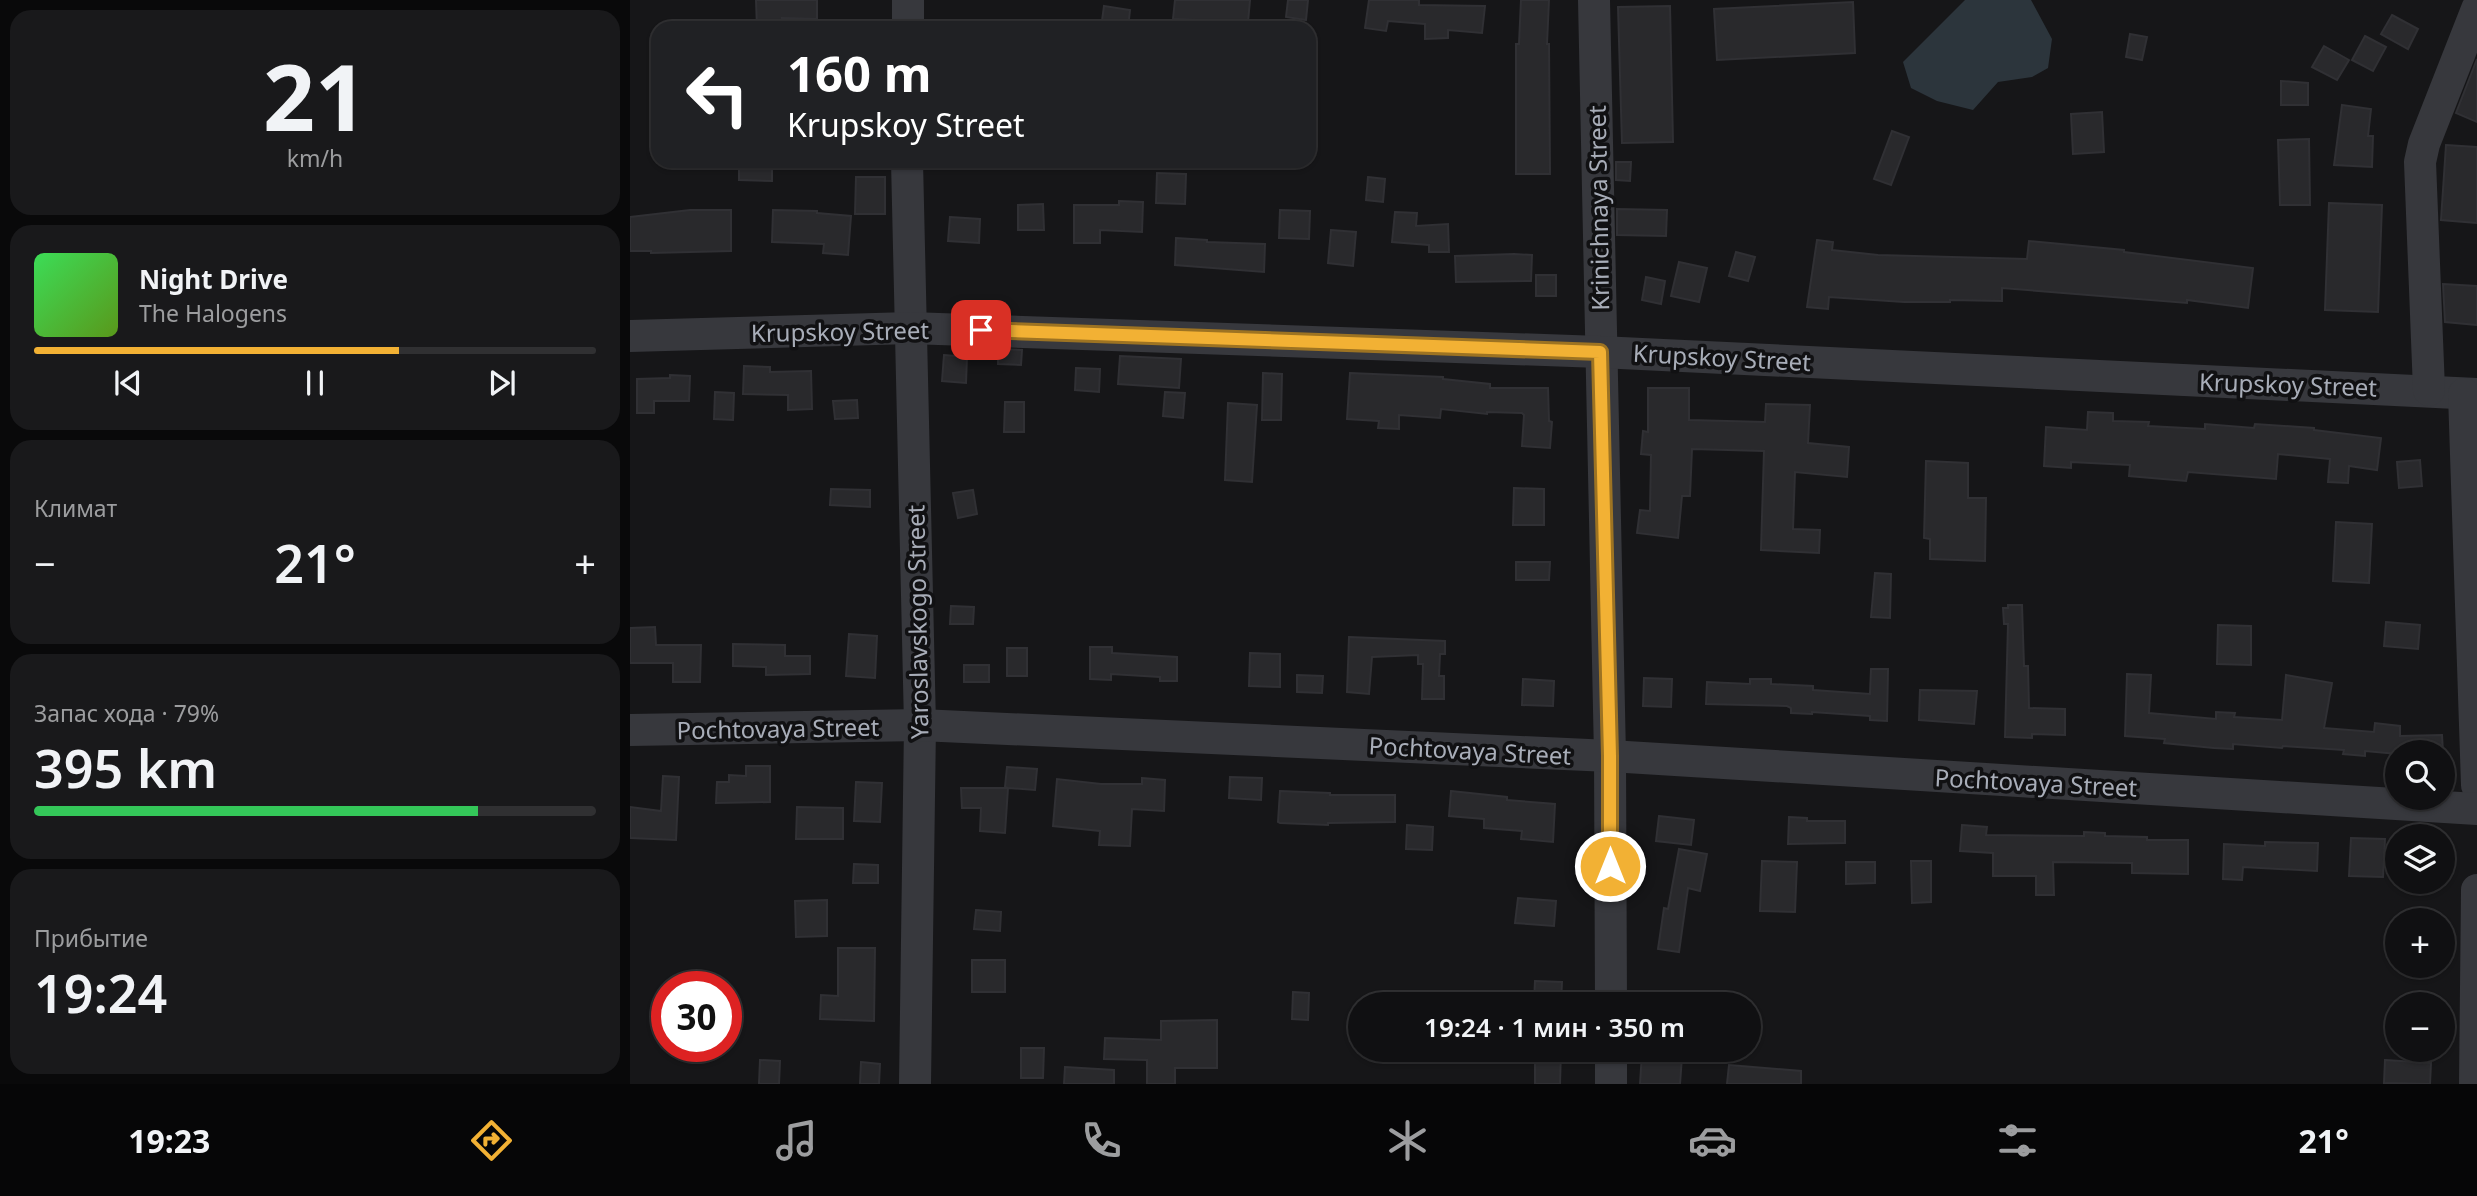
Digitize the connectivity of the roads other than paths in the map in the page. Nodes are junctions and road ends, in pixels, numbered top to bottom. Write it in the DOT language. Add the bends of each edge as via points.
graph roads {
  1 [pos="908,0"];
  2 [pos="1594,0"];
  3 [pos="2477,9"];
  4 [pos="908,21"];
  5 [pos="907,168"];
  6 [pos="910,328"];
  7 [pos="630,337"];
  8 [pos="1600,352"];
  9 [pos="2429,390"];
  10 [pos="2470,394"];
  11 [pos="920,725"];
  12 [pos="630,730"];
  13 [pos="1610,756"];
  14 [pos="2477,785"];
  15 [pos="2477,809"];
  16 [pos="2477,890"];
  17 [pos="1611,992"];
  18 [pos="1611,1062"];
  19 [pos="915,1084"];
  20 [pos="1611,1084"];
  21 [pos="2475,1084"];
  1 -- 4 [label="street"];
  2 -- 8 [label="street, Krinichnaya Street"];
  3 -- 9 [label="street" via="2420,162"];
  5 -- 6 [label="street, Yaroslavskogo Street"];
  6 -- 7 [label="street, Krupskoy Street"];
  6 -- 8 [label="street, Krupskoy Street"];
  6 -- 11 [label="street, Yaroslavskogo Street"];
  8 -- 9 [label="street, Krupskoy Street"];
  8 -- 13 [label="street, Krinichnaya Street"];
  9 -- 10 [label="street, Krupskoy Street"];
  10 -- 14 [label="street"];
  11 -- 12 [label="street, Pochtovaya Street"];
  11 -- 13 [label="street, Pochtovaya Street"];
  11 -- 19 [label="street, Yaroslavskogo Street"];
  13 -- 15 [label="street, Pochtovaya Street"];
  13 -- 17 [label="street, Krinichnaya Street"];
  16 -- 21 [label="street"];
  18 -- 20 [label="street"];
}
